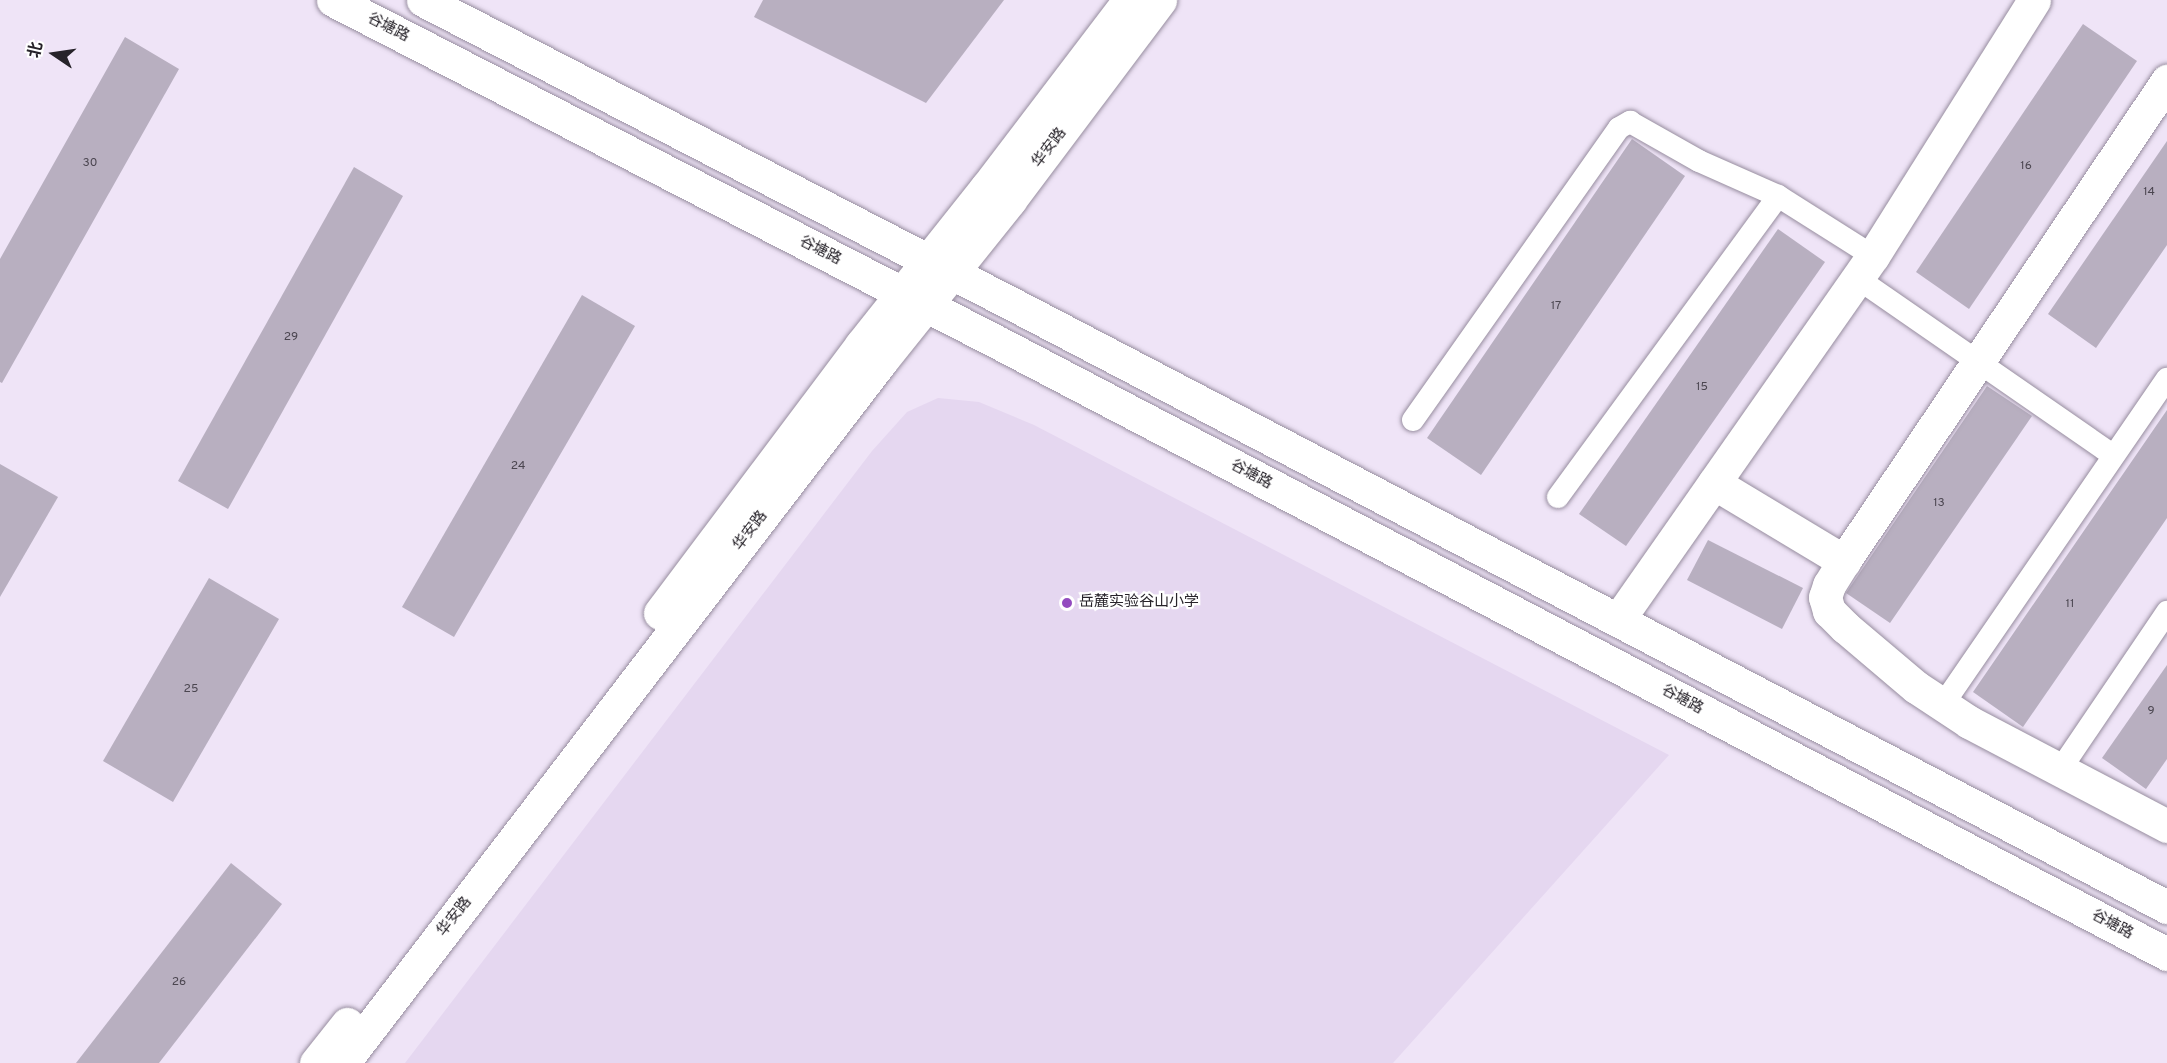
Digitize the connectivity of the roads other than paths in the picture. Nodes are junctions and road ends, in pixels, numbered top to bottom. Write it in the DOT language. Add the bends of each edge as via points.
graph roads {
  1 [pos="333,0"];
  2 [pos="423,0"];
  3 [pos="1129,0"];
  4 [pos="1160,0"];
  5 [pos="2034,0"];
  6 [pos="2167,81"];
  7 [pos="1778,196"];
  8 [pos="940,266"];
  9 [pos="1865,267"];
  10 [pos="914,299"];
  11 [pos="1978,362"];
  12 [pos="2167,379"];
  13 [pos="1413,420"];
  14 [pos="2113,455"];
  15 [pos="1714,483"];
  16 [pos="1558,497"];
  17 [pos="1844,561"];
  18 [pos="2167,612"];
  19 [pos="1618,620"];
  20 [pos="1942,706"];
  21 [pos="2060,770"];
  22 [pos="2167,826"];
  23 [pos="2167,907"];
  24 [pos="2167,954"];
  25 [pos="316,1063"];
  26 [pos="343,1063"];
  1 -- 10 [label="street, 谷塘路"];
  2 -- 8 [label="street"];
  3 -- 8 [label="street, 华安路"];
  4 -- 8 [label="street, 华安路" via="1010,200"];
  5 -- 9 [label="street"];
  6 -- 11 [label="street"];
  7 -- 9 [label="lane"];
  7 -- 13 [label="lane" via="1699,161 1643,127 1630,122 1619,128"];
  7 -- 16 [label="lane"];
  8 -- 10 [label="street, 华安路"];
  8 -- 19 [label="street"];
  9 -- 11 [label="lane"];
  9 -- 15 [label="street"];
  10 -- 24 [label="street, 谷塘路"];
  10 -- 25 [label="street, 华安路" via="704,552 621,668"];
  10 -- 26 [label="street, 华安路"];
  11 -- 14 [label="lane"];
  11 -- 17 [label="street"];
  12 -- 14 [label="lane"];
  14 -- 20 [label="lane"];
  15 -- 17 [label="street"];
  15 -- 19 [label="street"];
  17 -- 20 [label="street" via="1828,585 1825,597 1830,611"];
  18 -- 21 [label="lane"];
  19 -- 23 [label="street"];
  20 -- 21 [label="street"];
  21 -- 22 [label="street"];
}
